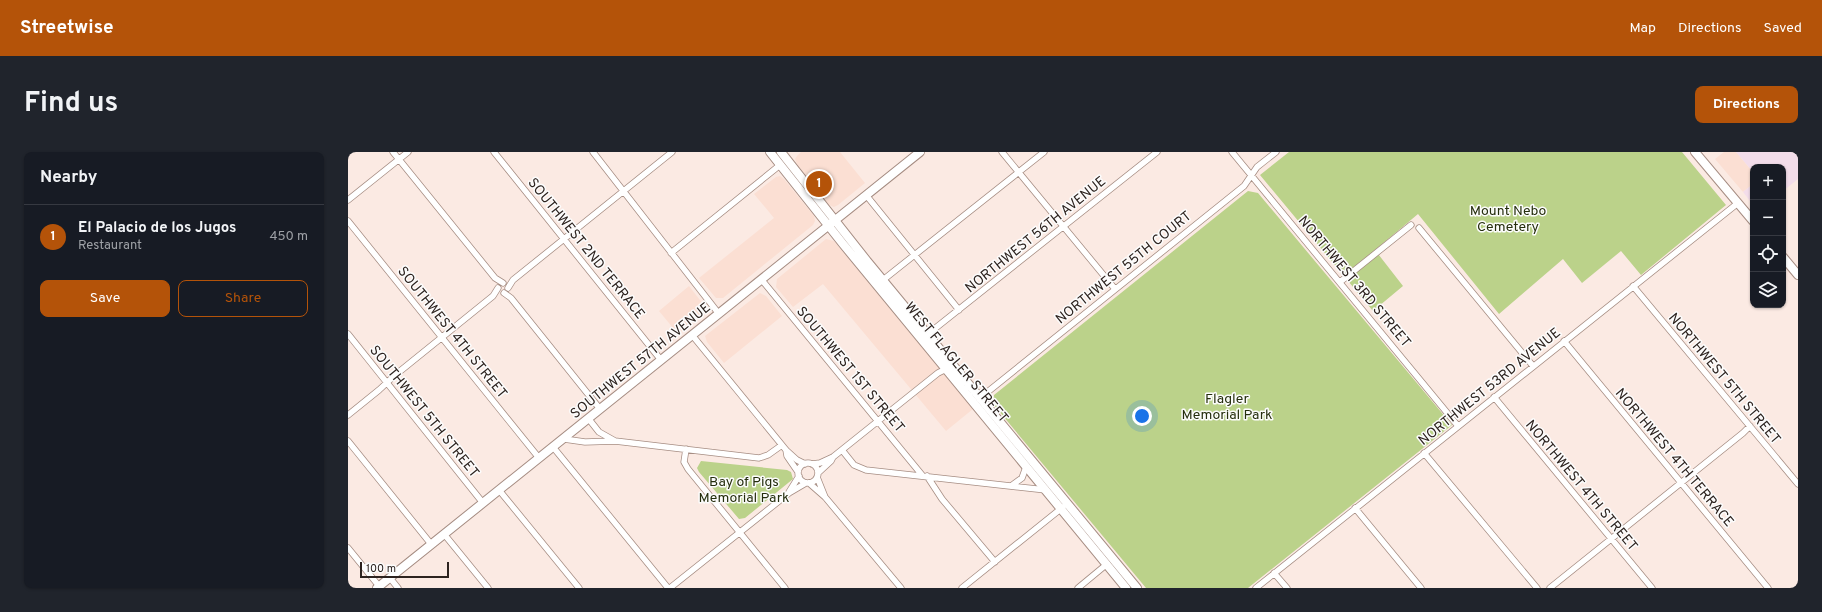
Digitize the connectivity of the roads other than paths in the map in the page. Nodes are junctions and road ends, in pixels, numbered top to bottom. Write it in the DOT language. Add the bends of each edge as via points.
graph roads {
  1 [pos="393,152"];
  2 [pos="408,152"];
  3 [pos="494,152"];
  4 [pos="593,152"];
  5 [pos="672,152"];
  6 [pos="770,152"];
  7 [pos="920,152"];
  8 [pos="1002,152"];
  9 [pos="1044,152"];
  10 [pos="1157,152"];
  11 [pos="1232,152"];
  12 [pos="1276,152"];
  13 [pos="1695,152"];
  14 [pos="785,154"];
  15 [pos="399,159"];
  16 [pos="780,165"];
  17 [pos="1018,172"];
  18 [pos="1251,175"];
  19 [pos="623,192"];
  20 [pos="866,195"];
  21 [pos="348,200"];
  22 [pos="1738,203"];
  23 [pos="1750,217"];
  24 [pos="348,221"];
  25 [pos="831,223"];
  26 [pos="1411,225"];
  27 [pos="1064,227"];
  28 [pos="1419,228"];
  29 [pos="564,239"];
  30 [pos="671,253"];
  31 [pos="914,255"];
  32 [pos="1786,260"];
  33 [pos="1798,274"];
  34 [pos="761,279"];
  35 [pos="883,280"];
  36 [pos="1340,282"];
  37 [pos="1633,286"];
  38 [pos="503,288"];
  39 [pos="1115,289"];
  40 [pos="959,310"];
  41 [pos="719,314"];
  42 [pos="912,328"];
  43 [pos="348,334"];
  44 [pos="928,334"];
  45 [pos="692,335"];
  46 [pos="441,338"];
  47 [pos="1564,342"];
  48 [pos="661,360"];
  49 [pos="1533,366"];
  50 [pos="946,369"];
  51 [pos="962,375"];
  52 [pos="387,383"];
  53 [pos="980,398"];
  54 [pos="1494,398"];
  55 [pos="600,409"];
  56 [pos="348,415"];
  57 [pos="588,418"];
  58 [pos="878,421"];
  59 [pos="1458,426"];
  60 [pos="1750,426"];
  61 [pos="564,439"];
  62 [pos="348,441"];
  63 [pos="615,441"];
  64 [pos="782,444"];
  65 [pos="553,447"];
  66 [pos="686,450"];
  67 [pos="786,450"];
  68 [pos="842,450"];
  69 [pos="1424,453"];
  70 [pos="832,457"];
  71 [pos="539,458"];
  72 [pos="805,464"];
  73 [pos="812,464"];
  74 [pos="1026,467"];
  75 [pos="799,474"];
  76 [pos="818,475"];
  77 [pos="925,476"];
  78 [pos="807,483"];
  79 [pos="1681,483"];
  80 [pos="1798,484"];
  81 [pos="1011,486"];
  82 [pos="499,490"];
  83 [pos="1046,490"];
  84 [pos="789,493"];
  85 [pos="1061,494"];
  86 [pos="825,497"];
  87 [pos="483,503"];
  88 [pos="1065,506"];
  89 [pos="1355,508"];
  90 [pos="740,532"];
  91 [pos="444,534"];
  92 [pos="1611,539"];
  93 [pos="431,544"];
  94 [pos="348,548"];
  95 [pos="994,562"];
  96 [pos="1107,564"];
  97 [pos="1274,573"];
  98 [pos="390,578"];
  99 [pos="378,587"];
  100 [pos="398,588"];
  101 [pos="488,588"];
  102 [pos="579,588"];
  103 [pos="669,588"];
  104 [pos="786,588"];
  105 [pos="900,588"];
  106 [pos="962,588"];
  107 [pos="1078,588"];
  108 [pos="1126,588"];
  109 [pos="1137,588"];
  110 [pos="1256,588"];
  111 [pos="1287,588"];
  112 [pos="1421,588"];
  113 [pos="1537,588"];
  114 [pos="1550,588"];
  115 [pos="1652,588"];
  116 [pos="1768,588"];
  1 -- 15 [label="street"];
  2 -- 15 [label="street"];
  3 -- 29 [label="street, SOUTHWEST 2ND TERRACE"];
  4 -- 19 [label="street"];
  5 -- 19 [label="street"];
  6 -- 16 [label="main road, WEST FLAGLER STREET"];
  7 -- 20 [label="main road, SOUTHWEST 57TH AVENUE"];
  8 -- 17 [label="street"];
  9 -- 17 [label="street"];
  10 -- 27 [label="street, NORTHWEST 56TH AVENUE"];
  11 -- 18 [label="street, NORTHWEST 3RD STREET"];
  12 -- 18 [label="street, NORTHWEST 55TH COURT"];
  13 -- 22 [label="main road"];
  14 -- 25 [label="main road, WEST FLAGLER STREET"];
  15 -- 21 [label="street"];
  15 -- 38 [label="street"];
  16 -- 25 [label="main road, WEST FLAGLER STREET"];
  16 -- 30 [label="street"];
  17 -- 27 [label="street"];
  17 -- 31 [label="street"];
  18 -- 36 [label="street, NORTHWEST 3RD STREET"];
  18 -- 39 [label="street, NORTHWEST 55TH COURT" via="1244,186"];
  19 -- 29 [label="street"];
  19 -- 30 [label="street"];
  20 -- 25 [label="main road, SOUTHWEST 57TH AVENUE"];
  20 -- 31 [label="street"];
  22 -- 23 [label="main road"];
  22 -- 37 [label="street, NORTHWEST 53RD AVENUE"];
  24 -- 46 [label="street, SOUTHWEST 4TH STREET"];
  25 -- 34 [label="main road, SOUTHWEST 57TH AVENUE"];
  25 -- 35 [label="main road, WEST FLAGLER STREET"];
  25 -- 42 [label="main road, WEST FLAGLER STREET"];
  26 -- 36 [label="street"];
  27 -- 39 [label="street"];
  27 -- 40 [label="street, NORTHWEST 56TH AVENUE"];
  28 -- 49 [label="street"];
  29 -- 38 [label="street"];
  29 -- 48 [label="street, SOUTHWEST 2ND TERRACE"];
  30 -- 41 [label="street"];
  31 -- 35 [label="street"];
  31 -- 40 [label="street"];
  32 -- 33 [label="main road"];
  34 -- 41 [label="main road, SOUTHWEST 57TH AVENUE"];
  34 -- 58 [label="street, SOUTHWEST 1ST STREET"];
  35 -- 44 [label="main road, WEST FLAGLER STREET"];
  36 -- 59 [label="street, NORTHWEST 3RD STREET"];
  37 -- 47 [label="street, NORTHWEST 53RD AVENUE"];
  37 -- 60 [label="street, NORTHWEST 5TH STREET"];
  38 -- 46 [label="street"];
  38 -- 55 [label="street"];
  39 -- 53 [label="street, NORTHWEST 55TH COURT"];
  40 -- 44 [label="street, NORTHWEST 56TH AVENUE"];
  41 -- 45 [label="main road, SOUTHWEST 57TH AVENUE"];
  42 -- 44 [label="main road"];
  42 -- 50 [label="main road, WEST FLAGLER STREET"];
  43 -- 52 [label="street, SOUTHWEST 5TH STREET"];
  44 -- 51 [label="main road, WEST FLAGLER STREET"];
  45 -- 48 [label="main road, SOUTHWEST 57TH AVENUE"];
  45 -- 64 [label="street"];
  46 -- 52 [label="street"];
  46 -- 71 [label="street, SOUTHWEST 4TH STREET"];
  47 -- 49 [label="street, NORTHWEST 53RD AVENUE"];
  47 -- 79 [label="street, NORTHWEST 4TH TERRACE"];
  48 -- 55 [label="main road, SOUTHWEST 57TH AVENUE"];
  49 -- 54 [label="street, NORTHWEST 53RD AVENUE"];
  50 -- 51 [label="main road"];
  50 -- 58 [label="street"];
  50 -- 74 [label="main road, WEST FLAGLER STREET"];
  51 -- 53 [label="main road, WEST FLAGLER STREET"];
  52 -- 56 [label="street"];
  52 -- 87 [label="street, SOUTHWEST 5TH STREET"];
  53 -- 85 [label="main road, WEST FLAGLER STREET"];
  54 -- 59 [label="street, NORTHWEST 53RD AVENUE"];
  54 -- 92 [label="street, NORTHWEST 4TH STREET"];
  55 -- 57 [label="main road, SOUTHWEST 57TH AVENUE"];
  57 -- 61 [label="main road, SOUTHWEST 57TH AVENUE"];
  57 -- 63 [label="street" via="599,432"];
  58 -- 68 [label="street"];
  58 -- 77 [label="street, SOUTHWEST 1ST STREET"];
  59 -- 69 [label="street, NORTHWEST 53RD AVENUE"];
  60 -- 79 [label="street"];
  60 -- 80 [label="street, NORTHWEST 5TH STREET"];
  61 -- 63 [label="street" via="585,442"];
  61 -- 65 [label="main road, SOUTHWEST 57TH AVENUE"];
  62 -- 93 [label="street"];
  63 -- 66 [label="street"];
  64 -- 66 [label="street" via="761,458"];
  64 -- 67 [label="street"];
  65 -- 71 [label="main road, SOUTHWEST 57TH AVENUE"];
  65 -- 103 [label="street"];
  66 -- 90 [label="street" via="686,467"];
  67 -- 72 [label="street"];
  67 -- 75 [label="street"];
  68 -- 70 [label="street"];
  68 -- 77 [label="street" via="854,465 861,469"];
  69 -- 89 [label="street, NORTHWEST 53RD AVENUE"];
  69 -- 113 [label="street"];
  70 -- 73 [label="street"];
  70 -- 76 [label="street"];
  71 -- 82 [label="main road, SOUTHWEST 57TH AVENUE"];
  72 -- 73 [label="street"];
  72 -- 75 [label="street" via="800,468"];
  73 -- 76 [label="street" via="816,467"];
  74 -- 81 [label="street" via="1022,478"];
  74 -- 83 [label="main road, WEST FLAGLER STREET"];
  75 -- 78 [label="street"];
  75 -- 84 [label="street"];
  76 -- 78 [label="street" via="815,481"];
  76 -- 86 [label="street"];
  77 -- 81 [label="street"];
  77 -- 95 [label="street, SOUTHWEST 1ST STREET"];
  78 -- 84 [label="street"];
  78 -- 86 [label="street"];
  79 -- 92 [label="street"];
  79 -- 116 [label="street, NORTHWEST 4TH TERRACE"];
  81 -- 83 [label="street"];
  82 -- 87 [label="main road, SOUTHWEST 57TH AVENUE"];
  82 -- 102 [label="street"];
  83 -- 85 [label="main road"];
  83 -- 88 [label="main road, WEST FLAGLER STREET"];
  84 -- 90 [label="street"];
  85 -- 88 [label="main road, WEST FLAGLER STREET"];
  86 -- 105 [label="street"];
  87 -- 91 [label="main road, SOUTHWEST 57TH AVENUE"];
  88 -- 95 [label="street"];
  88 -- 96 [label="main road, WEST FLAGLER STREET"];
  88 -- 109 [label="main road, WEST FLAGLER STREET"];
  89 -- 97 [label="street, NORTHWEST 53RD AVENUE"];
  89 -- 112 [label="street"];
  90 -- 103 [label="street"];
  90 -- 104 [label="street"];
  91 -- 93 [label="main road, SOUTHWEST 57TH AVENUE"];
  91 -- 101 [label="street"];
  92 -- 114 [label="street"];
  92 -- 115 [label="street, NORTHWEST 4TH STREET"];
  93 -- 98 [label="main road, SOUTHWEST 57TH AVENUE"];
  94 -- 99 [label="street"];
  95 -- 106 [label="street"];
  96 -- 107 [label="street"];
  96 -- 108 [label="main road, WEST FLAGLER STREET"];
  97 -- 110 [label="street, NORTHWEST 53RD AVENUE"];
  97 -- 111 [label="street"];
  98 -- 99 [label="main road, SOUTHWEST 57TH AVENUE"];
  98 -- 100 [label="street"];
}
